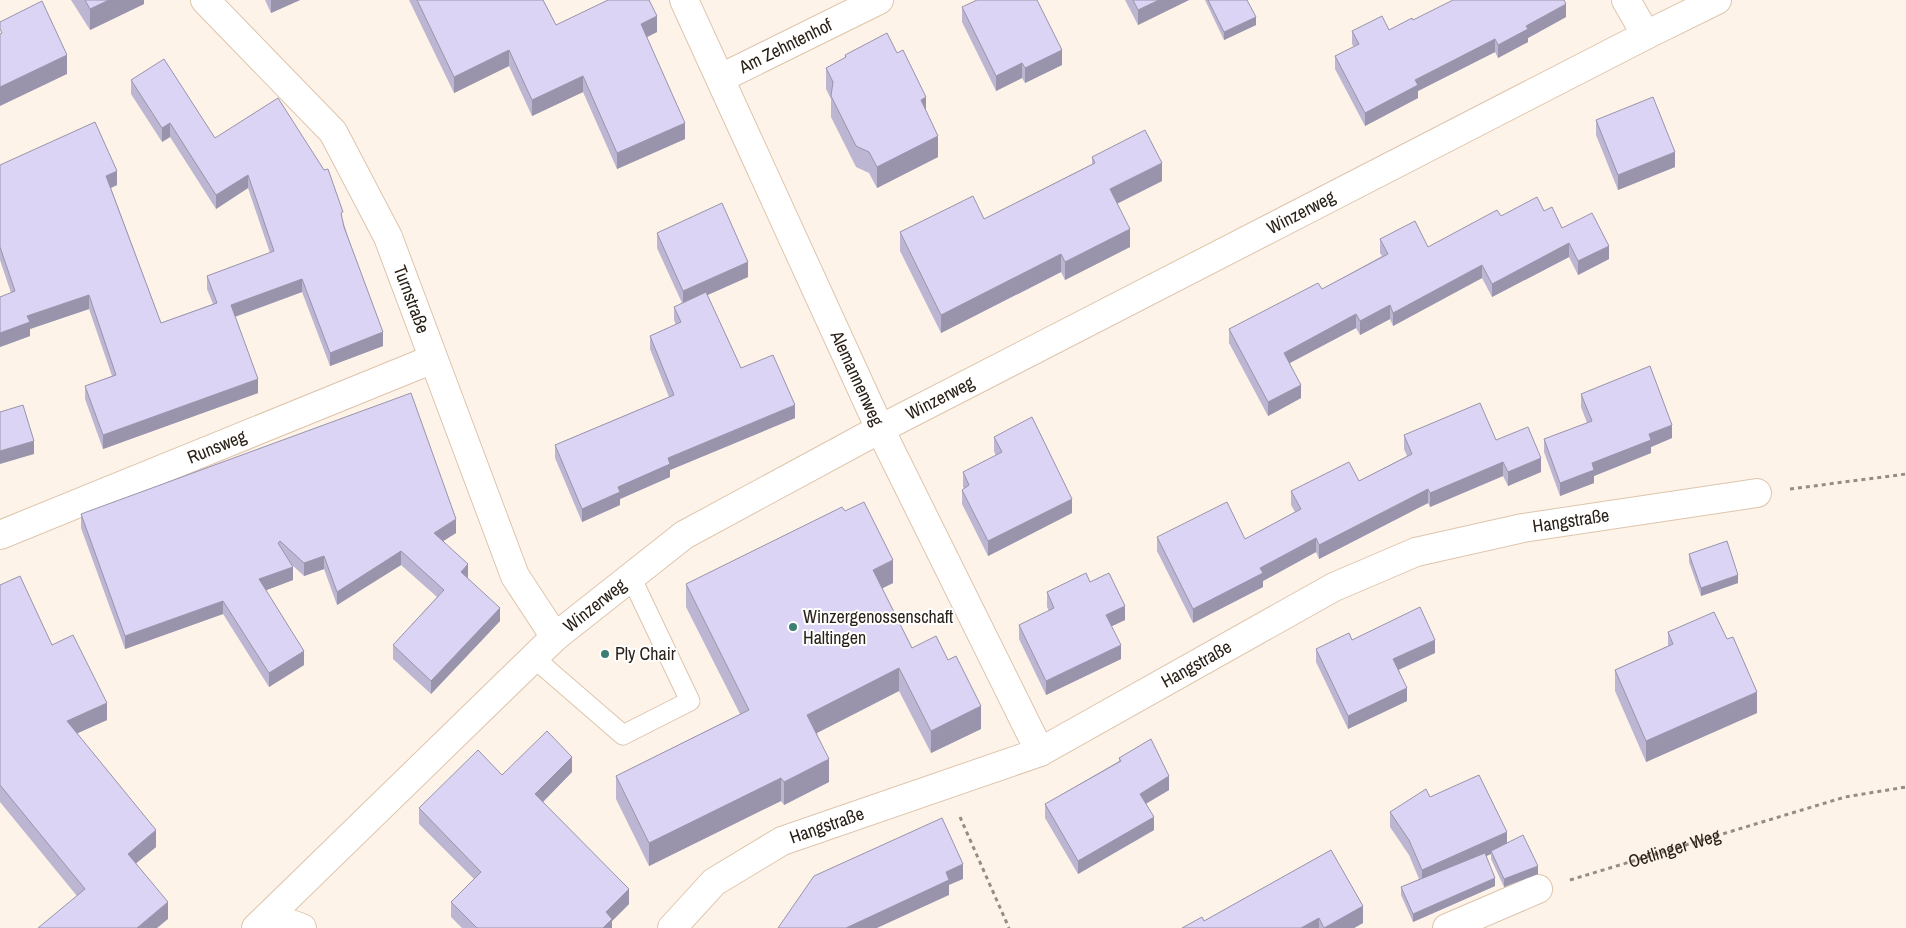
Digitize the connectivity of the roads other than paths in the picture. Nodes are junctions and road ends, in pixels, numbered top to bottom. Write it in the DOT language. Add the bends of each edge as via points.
graph roads {
  1 [pos="205,0"];
  2 [pos="684,0"];
  3 [pos="878,0"];
  4 [pos="1626,0"];
  5 [pos="1717,0"];
  6 [pos="1646,35"];
  7 [pos="720,78"];
  8 [pos="433,359"];
  9 [pos="880,428"];
  10 [pos="1757,493"];
  11 [pos="0,535"];
  12 [pos="631,577"];
  13 [pos="555,637"];
  14 [pos="534,658"];
  15 [pos="1040,752"];
  16 [pos="1538,890"];
  17 [pos="262,922"];
  18 [pos="302,928"];
  19 [pos="672,928"];
  20 [pos="1447,928"];
  1 -- 8 [label="street, Turnstraße" via="333,132 388,237"];
  2 -- 7 [label="street, Alemannenweg"];
  3 -- 7 [label="street, Am Zehntenhof"];
  4 -- 6 [label="street"];
  5 -- 6 [label="street, Winzerweg"];
  6 -- 9 [label="street, Winzerweg"];
  7 -- 9 [label="street, Alemannenweg"];
  8 -- 11 [label="street, Runsweg"];
  8 -- 13 [label="street, Turnstraße" via="515,576"];
  9 -- 12 [label="street, Winzerweg" via="684,535"];
  9 -- 15 [label="street, Alemannenweg"];
  10 -- 15 [label="street, Hangstraße" via="1523,528 1416,552 1334,587"];
  12 -- 13 [label="street, Winzerweg"];
  12 -- 14 [label="lane" via="690,701 623,735"];
  13 -- 14 [label="street, Winzerweg"];
  14 -- 17 [label="street, Winzerweg"];
  15 -- 19 [label="street, Hangstraße" via="782,841 714,882"];
  16 -- 20 [label="street"];
  17 -- 18 [label="street"];
}
